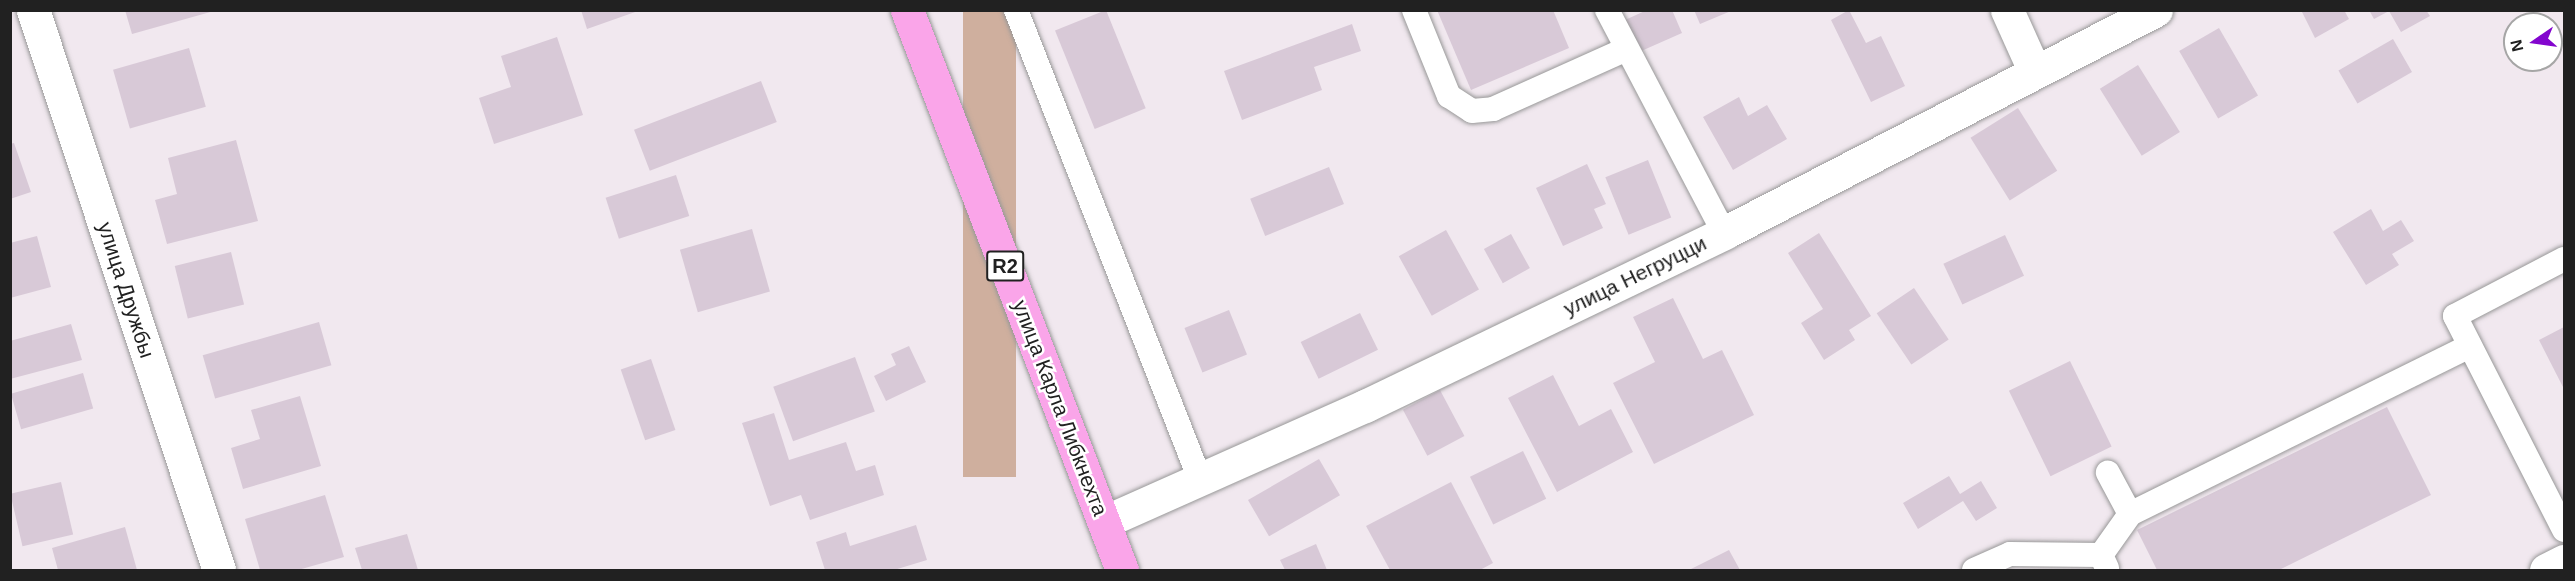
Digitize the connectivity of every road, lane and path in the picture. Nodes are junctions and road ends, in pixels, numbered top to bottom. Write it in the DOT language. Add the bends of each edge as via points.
graph roads {
  1 [pos="33,10"];
  2 [pos="907,10"];
  3 [pos="1016,10"];
  4 [pos="1414,10"];
  5 [pos="1607,10"];
  6 [pos="2007,10"];
  7 [pos="2156,10"];
  8 [pos="1624,50"];
  9 [pos="2034,70"];
  10 [pos="1724,233"];
  11 [pos="2565,259"];
  12 [pos="2470,346"];
  13 [pos="2108,473"];
  14 [pos="1201,482"];
  15 [pos="2130,514"];
  16 [pos="1104,522"];
  17 [pos="2565,530"];
  18 [pos="2565,561"];
  19 [pos="2104,563"];
  20 [pos="219,570"];
  21 [pos="1122,570"];
  22 [pos="1974,570"];
  23 [pos="2546,570"];
  1 -- 20 [label="street, улица Дружбы"];
  2 -- 16 [label="main road, улица Карла Либкнехта / R2"];
  3 -- 14 [label="lane"];
  4 -- 8 [label="lane" via="1449,96 1472,111 1493,110"];
  5 -- 8 [label="lane"];
  6 -- 9 [label="street"];
  7 -- 9 [label="street, улица Негруцци"];
  8 -- 10 [label="lane" via="1639,66"];
  9 -- 10 [label="street, улица Негруцци"];
  10 -- 14 [label="street, улица Негруцци"];
  11 -- 12 [label="lane" via="2455,316"];
  12 -- 15 [label="lane"];
  12 -- 17 [label="lane"];
  13 -- 15 [label="lane"];
  14 -- 16 [label="street, улица Негруцци"];
  15 -- 19 [label="lane"];
  16 -- 21 [label="main road, улица Карла Либкнехта / R2"];
  18 -- 23 [label="street"];
  19 -- 22 [label="lane" via="2010,554"];
}
